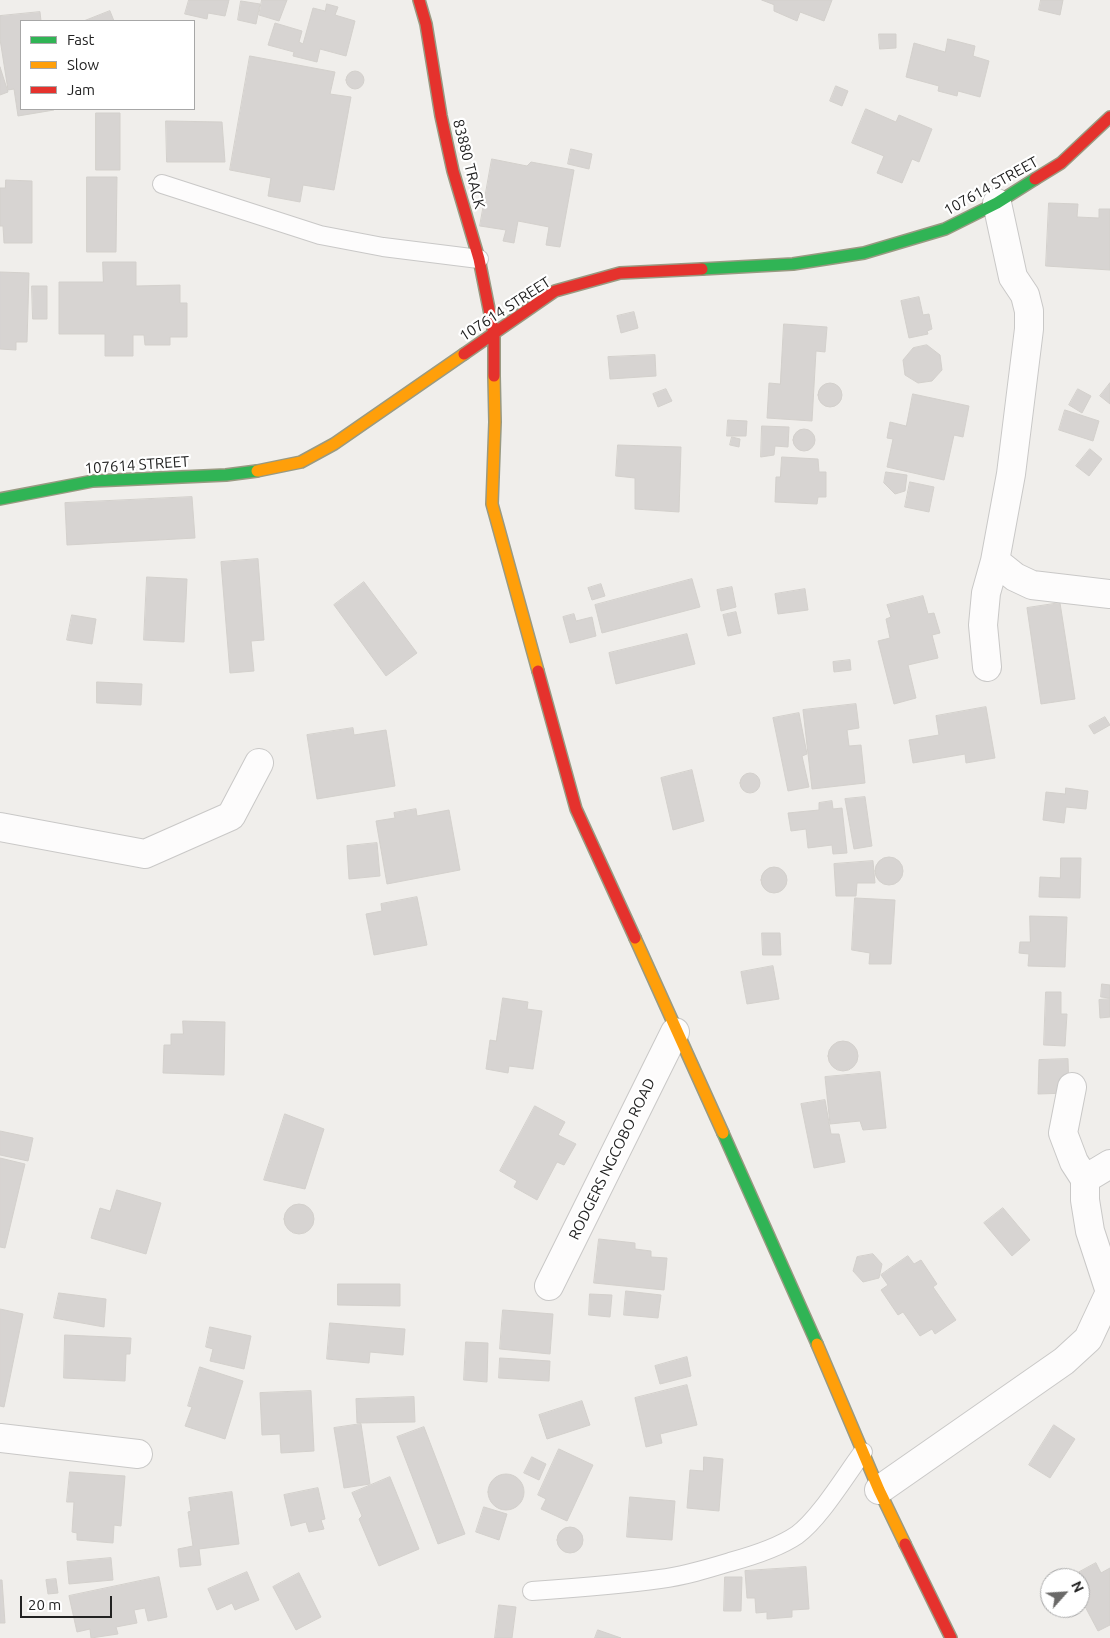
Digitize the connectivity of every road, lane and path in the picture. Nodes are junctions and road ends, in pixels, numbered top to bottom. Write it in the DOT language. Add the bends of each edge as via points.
graph roads {
  1 [pos="419,0"];
  2 [pos="1110,117"];
  3 [pos="162,184"];
  4 [pos="997,203"];
  5 [pos="479,259"];
  6 [pos="494,334"];
  7 [pos="0,499"];
  8 [pos="995,561"];
  9 [pos="1110,594"];
  10 [pos="987,667"];
  11 [pos="259,763"];
  12 [pos="0,827"];
  13 [pos="675,1032"];
  14 [pos="1072,1087"];
  15 [pos="1110,1164"];
  16 [pos="1084,1179"];
  17 [pos="549,1286"];
  18 [pos="0,1438"];
  19 [pos="863,1452"];
  20 [pos="138,1454"];
  21 [pos="879,1490"];
  22 [pos="532,1591"];
  23 [pos="951,1638"];
  1 -- 5 [label="street, 83880 TRACK" via="453,171"];
  2 -- 4 [label="street, 107614 STREET" via="1061,163"];
  3 -- 5 [label="lane" via="320,235"];
  4 -- 6 [label="street, 107614 STREET" via="945,229 864,253 792,264 620,273 555,291"];
  4 -- 8 [label="street" via="1014,277 1025,295 1029,329 1011,474"];
  5 -- 6 [label="street, 83880 TRACK"];
  6 -- 7 [label="street, 107614 STREET" via="334,444 301,462 269,470 226,474 93,481"];
  6 -- 13 [label="street, 83880 TRACK" via="492,504 576,809"];
  8 -- 9 [label="street" via="1015,577 1032,585"];
  8 -- 10 [label="street" via="986,593 983,625"];
  11 -- 12 [label="street" via="231,816 145,854"];
  13 -- 17 [label="street, RODGERS NGCOBO ROAD"];
  13 -- 19 [label="street, 83880 TRACK"];
  14 -- 16 [label="street" via="1063,1133"];
  15 -- 16 [label="street"];
  16 -- 21 [label="street" via="1090,1231 1110,1292 1088,1339 1064,1361"];
  18 -- 20 [label="street"];
  19 -- 21 [label="street, 83880 TRACK"];
  19 -- 22 [label="lane" via="812,1521 796,1535 749,1557 661,1579"];
  21 -- 23 [label="street, 83880 TRACK"];
}
